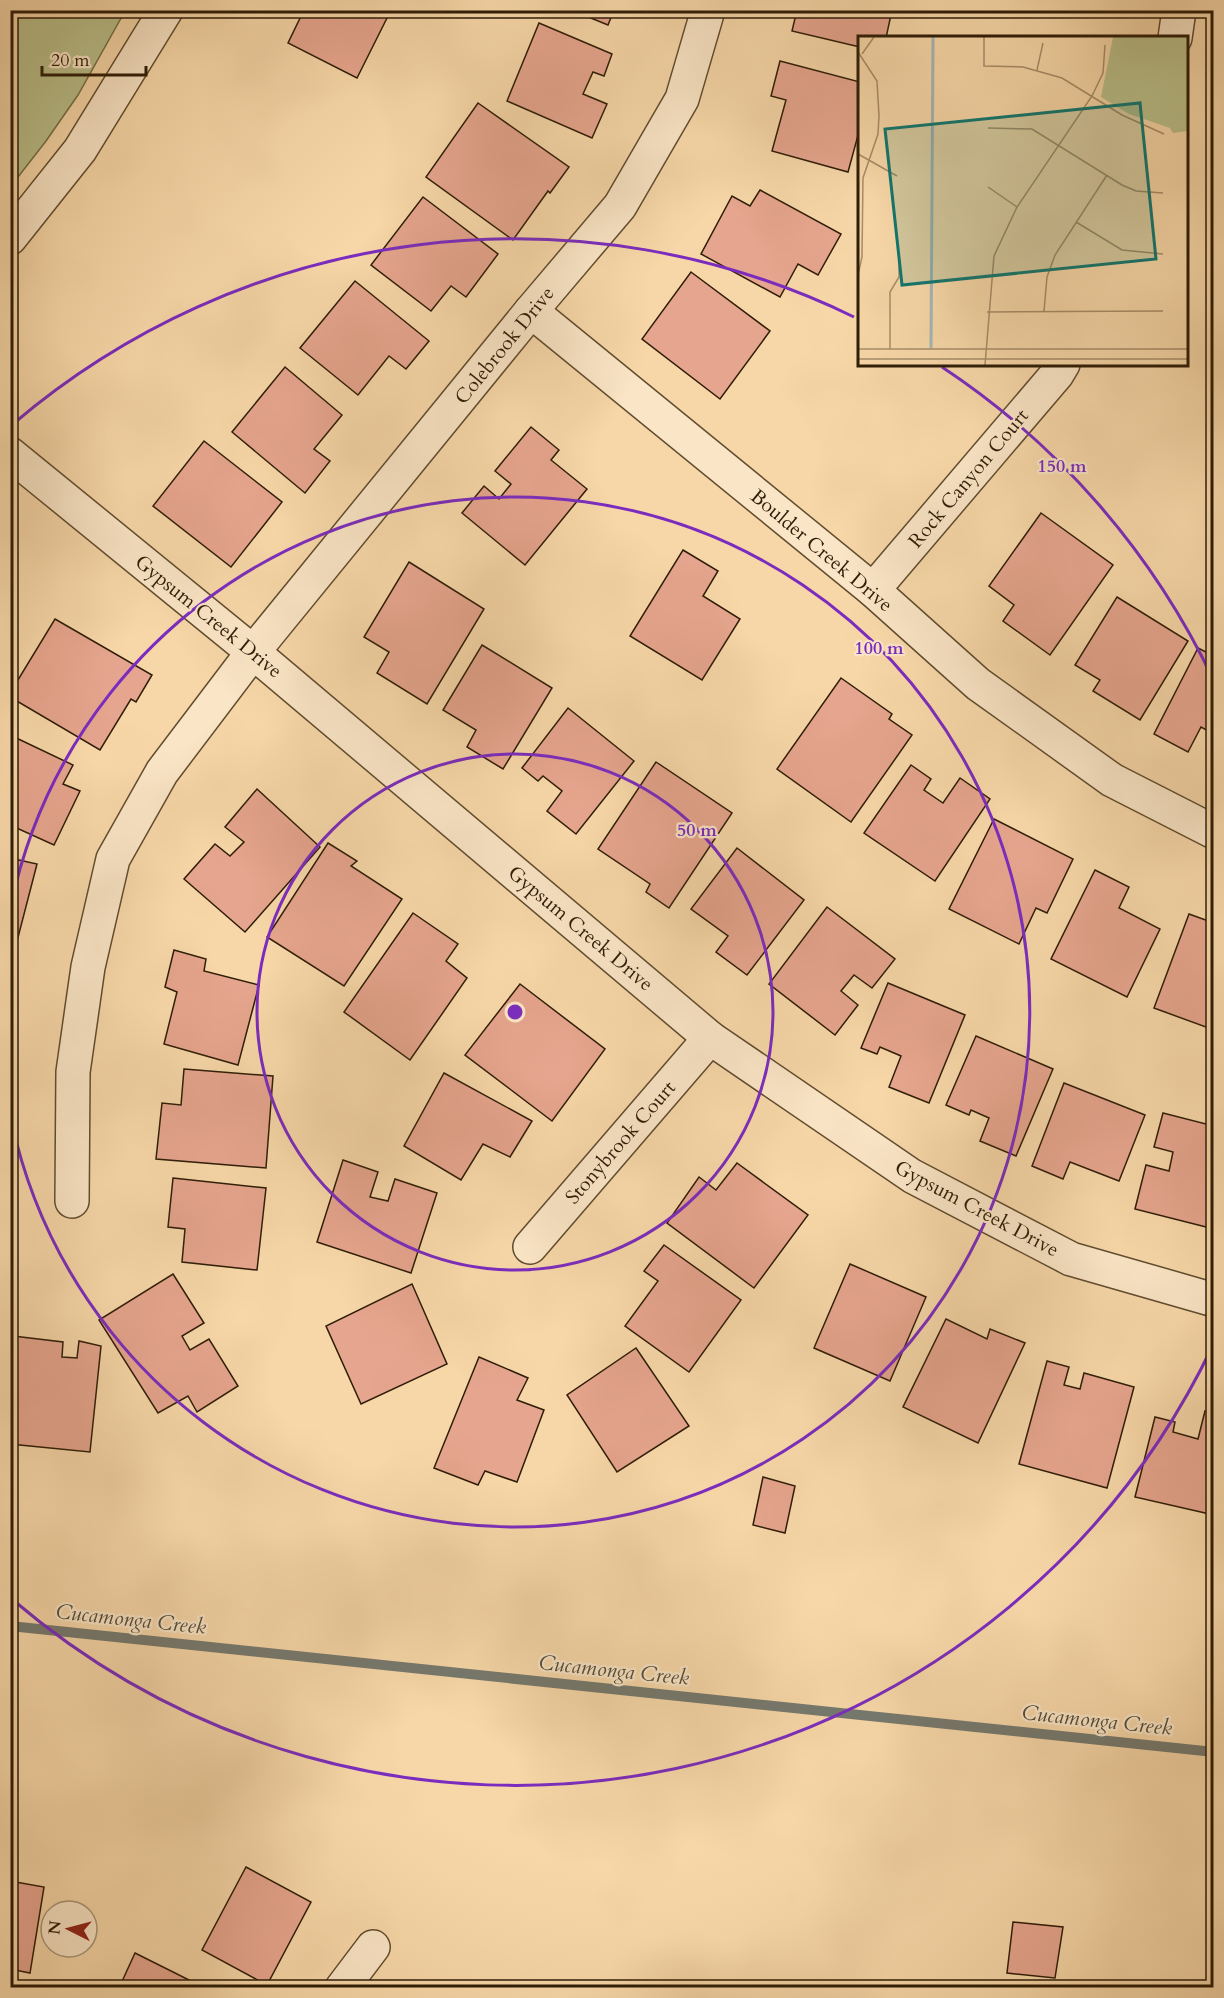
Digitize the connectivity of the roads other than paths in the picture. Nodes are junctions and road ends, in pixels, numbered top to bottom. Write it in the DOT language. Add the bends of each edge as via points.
graph roads {
  1 [pos="166,10"];
  2 [pos="708,10"];
  3 [pos="1179,10"];
  4 [pos="1175,36"];
  5 [pos="10,238"];
  6 [pos="531,311"];
  7 [pos="1062,366"];
  8 [pos="10,454"];
  9 [pos="873,590"];
  10 [pos="254,652"];
  11 [pos="1214,832"];
  12 [pos="710,1038"];
  13 [pos="72,1201"];
  14 [pos="530,1246"];
  15 [pos="1214,1300"];
  16 [pos="373,1947"];
  17 [pos="342,1988"];
  1 -- 5 [label="street" via="80,150"];
  2 -- 6 [label="street, Colebrook Drive" via="682,99 620,206"];
  3 -- 4 [label="street"];
  6 -- 9 [label="street, Boulder Creek Drive"];
  6 -- 10 [label="street, Colebrook Drive"];
  7 -- 9 [label="street, Rock Canyon Court"];
  8 -- 10 [label="street, Gypsum Creek Drive"];
  9 -- 11 [label="street, Boulder Creek Drive" via="978,684 1112,780"];
  10 -- 12 [label="street, Gypsum Creek Drive"];
  10 -- 13 [label="street, Colebrook Drive" via="162,772 113,859 88,967 73,1072"];
  12 -- 14 [label="street, Stonybrook Court"];
  12 -- 15 [label="street, Gypsum Creek Drive" via="923,1182 1071,1258"];
  16 -- 17 [label="street"];
}
